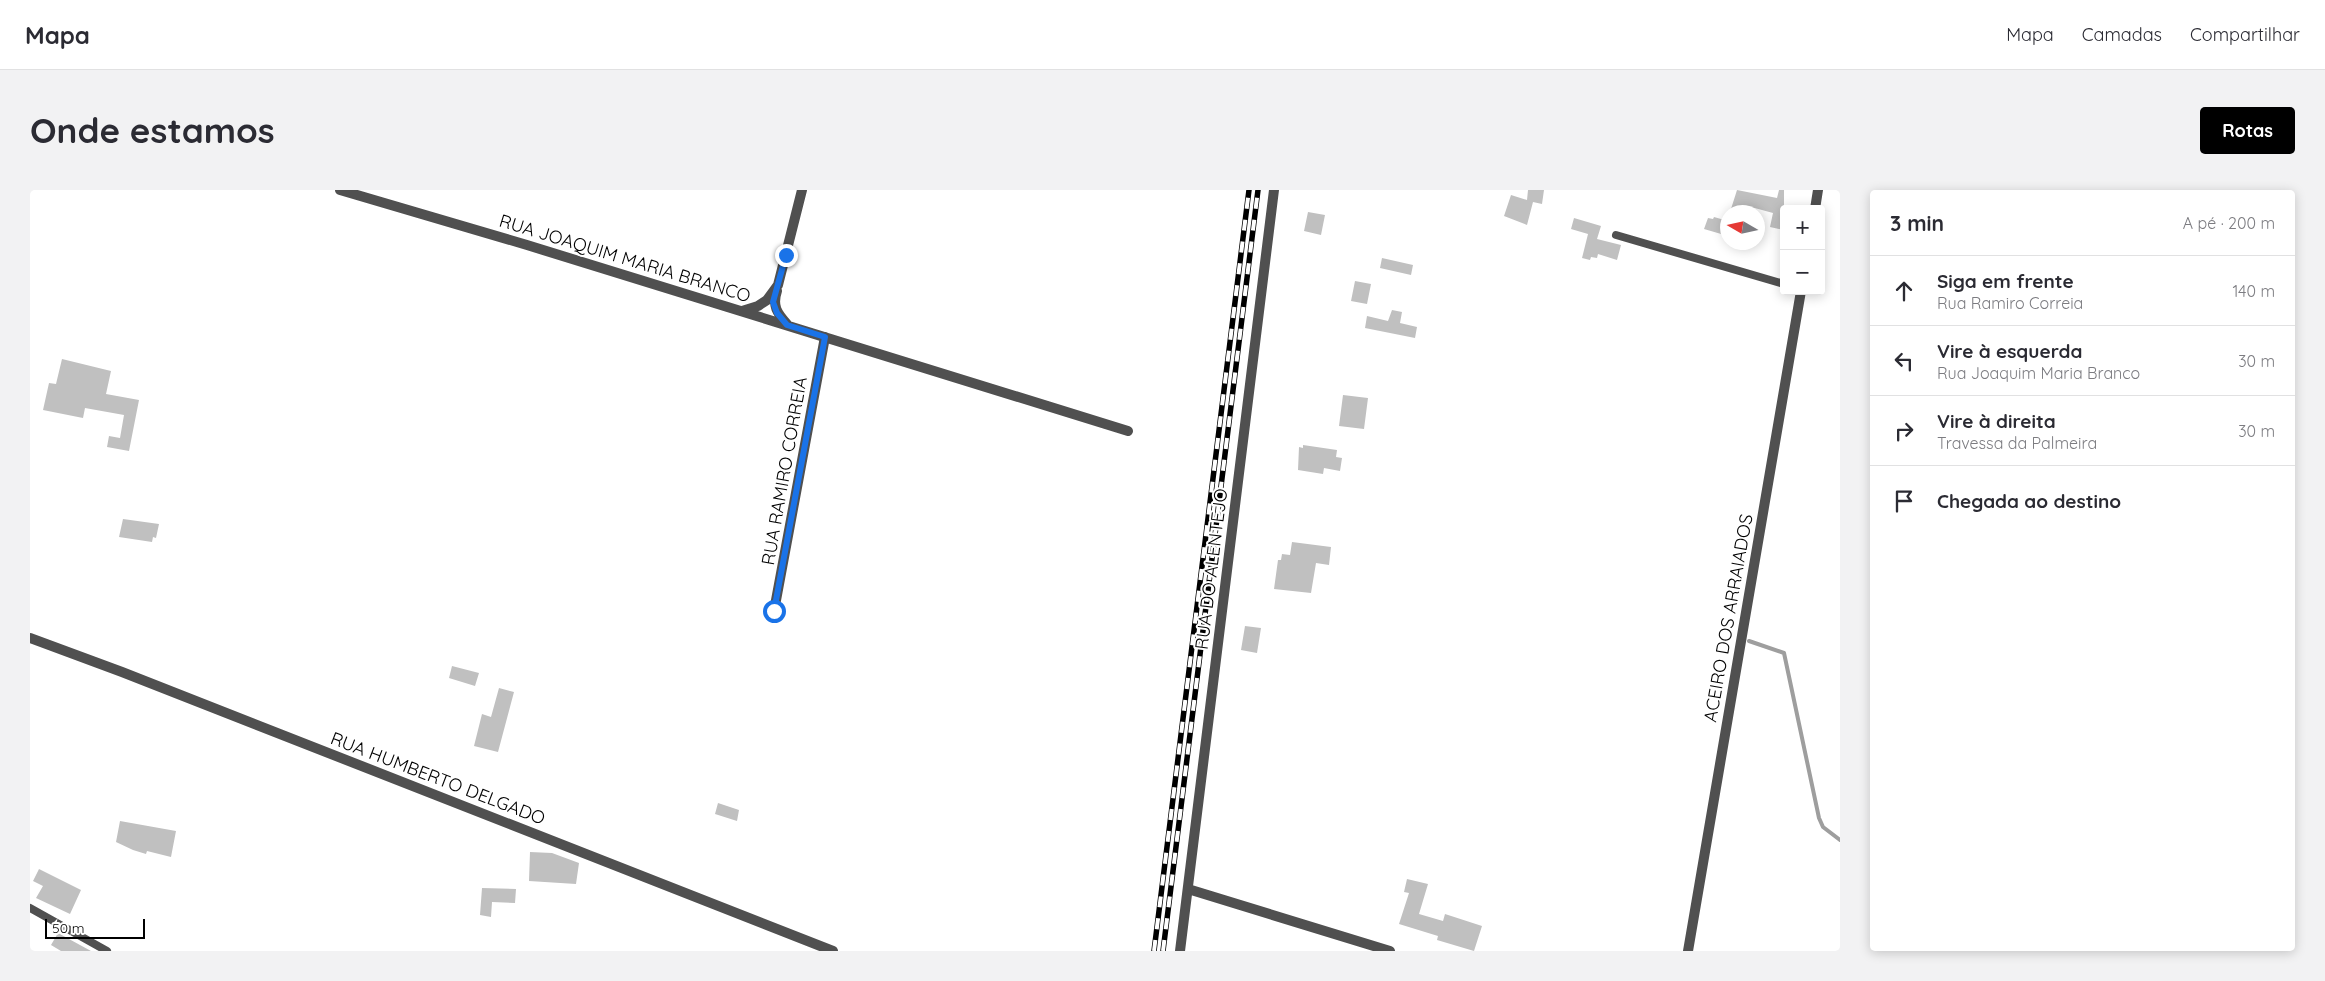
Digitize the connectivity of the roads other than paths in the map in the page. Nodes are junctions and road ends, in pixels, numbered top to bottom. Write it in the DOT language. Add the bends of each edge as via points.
graph roads {
  1 [pos="340,190"];
  2 [pos="802,190"];
  3 [pos="1274,190"];
  4 [pos="1818,190"];
  5 [pos="1816,205"];
  6 [pos="1616,234"];
  7 [pos="1780,283"];
  8 [pos="778,285"];
  9 [pos="1800,295"];
  10 [pos="741,311"];
  11 [pos="787,325"];
  12 [pos="825,337"];
  13 [pos="1128,431"];
  14 [pos="774,611"];
  15 [pos="30,638"];
  16 [pos="1188,889"];
  17 [pos="30,908"];
  18 [pos="106,951"];
  19 [pos="832,951"];
  20 [pos="1180,951"];
  21 [pos="1390,951"];
  22 [pos="1688,951"];
  1 -- 10 [label="street, RUA JOAQUIM MARIA BRANCO"];
  2 -- 8 [label="street"];
  3 -- 16 [label="street, RUA DO ALENTEJO"];
  4 -- 5 [label="street"];
  6 -- 7 [label="lane"];
  8 -- 10 [label="street" via="767,300"];
  8 -- 11 [label="street" via="773,302"];
  9 -- 22 [label="street, ACEIRO DOS ARRAIADOS"];
  10 -- 11 [label="street, RUA JOAQUIM MARIA BRANCO"];
  11 -- 12 [label="street, RUA JOAQUIM MARIA BRANCO"];
  12 -- 13 [label="street, RUA JOAQUIM MARIA BRANCO"];
  12 -- 14 [label="street, RUA RAMIRO CORREIA"];
  15 -- 19 [label="street, RUA HUMBERTO DELGADO"];
  16 -- 20 [label="street, RUA DO ALENTEJO"];
  16 -- 21 [label="street"];
  17 -- 18 [label="lane"];
}
